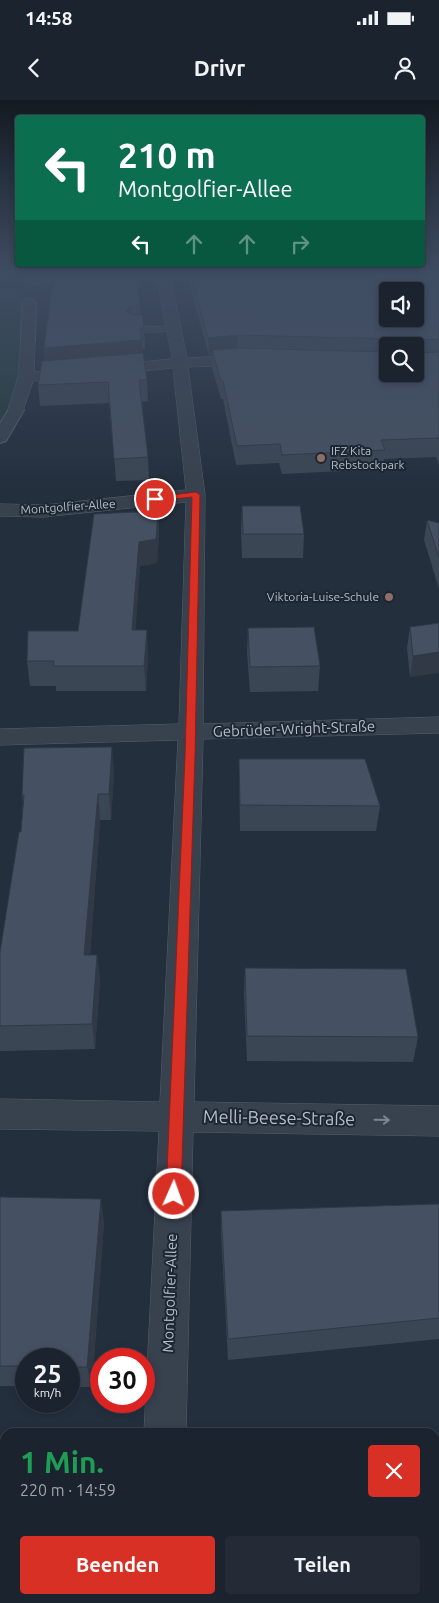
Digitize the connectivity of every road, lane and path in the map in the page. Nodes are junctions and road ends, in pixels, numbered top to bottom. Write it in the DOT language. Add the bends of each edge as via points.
graph roads {
  1 [pos="28,344"];
  2 [pos="177,344"];
  3 [pos="265,360"];
  4 [pos="180,363"];
  5 [pos="26,377"];
  6 [pos="16,410"];
  7 [pos="0,438"];
  8 [pos="196,495"];
  9 [pos="0,510"];
  10 [pos="439,725"];
  11 [pos="191,732"];
  12 [pos="0,737"];
  13 [pos="0,1114"];
  14 [pos="176,1116"];
  15 [pos="439,1121"];
  16 [pos="165,1428"];
  1 -- 5 [label="street"];
  2 -- 4 [label="street, Montgolfier-Allee"];
  3 -- 4 [label="street"];
  4 -- 5 [label="street"];
  4 -- 8 [label="street, Montgolfier-Allee"];
  5 -- 6 [label="street"];
  6 -- 7 [label="street"];
  8 -- 9 [label="street, Montgolfier-Allee" via="44,511"];
  8 -- 11 [label="street, Montgolfier-Allee"];
  10 -- 11 [label="street, Gebrüder-Wright-Straße"];
  11 -- 12 [label="street, Gebrüder-Wright-Straße"];
  11 -- 14 [label="street, Montgolfier-Allee"];
  13 -- 14 [label="street, Melli-Beese-Straße"];
  14 -- 15 [label="street, Melli-Beese-Straße, one-way"];
  14 -- 16 [label="street, Montgolfier-Allee"];
}
